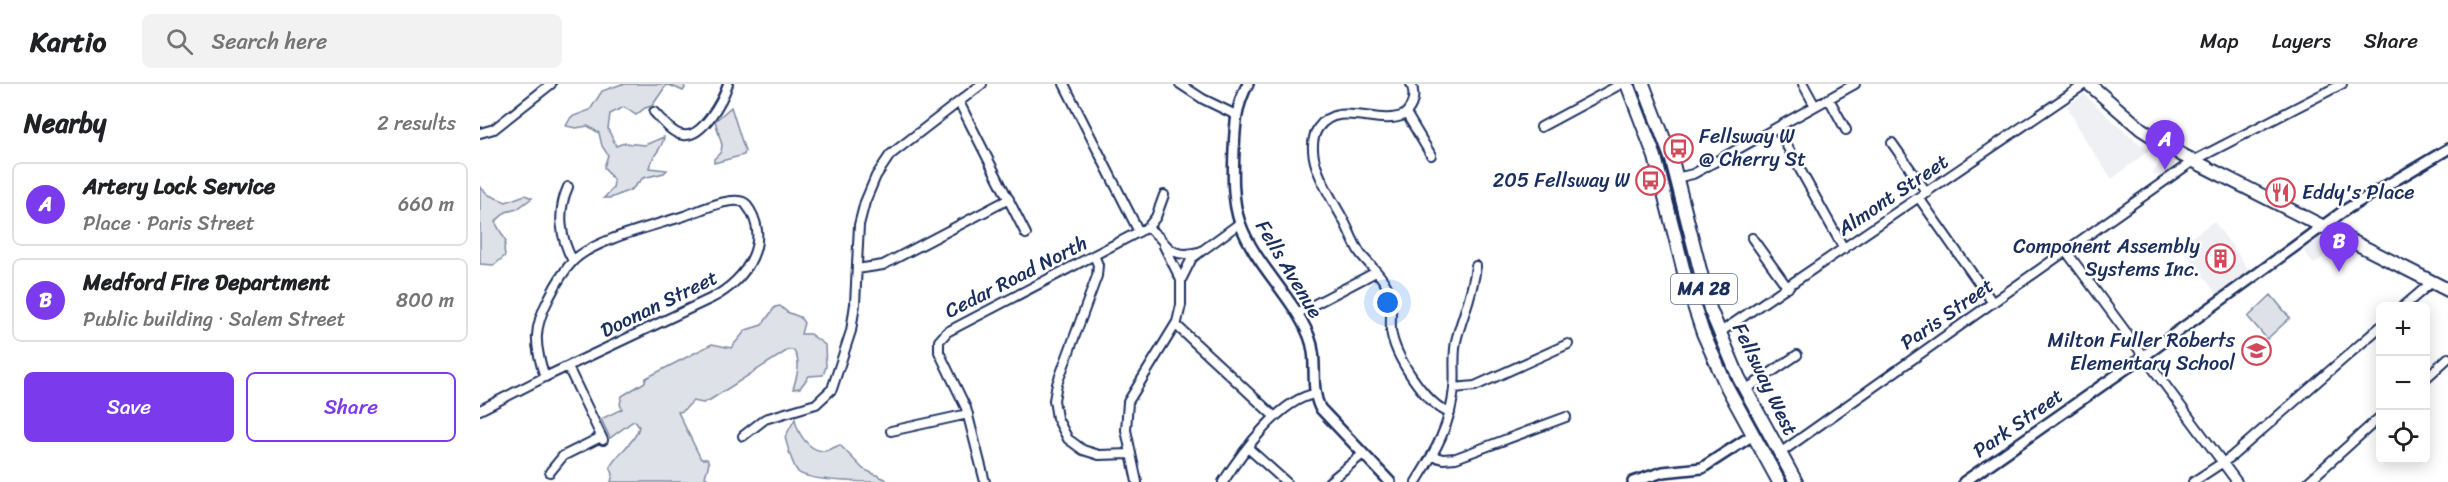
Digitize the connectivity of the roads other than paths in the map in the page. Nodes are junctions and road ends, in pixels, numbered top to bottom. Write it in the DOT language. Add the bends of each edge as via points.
graph roads {
  1 [pos="551,84"];
  2 [pos="728,84"];
  3 [pos="982,84"];
  4 [pos="1064,84"];
  5 [pos="1180,84"];
  6 [pos="1248,84"];
  7 [pos="1411,84"];
  8 [pos="1621,84"];
  9 [pos="1627,84"];
  10 [pos="1643,84"];
  11 [pos="1803,84"];
  12 [pos="1855,84"];
  13 [pos="2087,84"];
  14 [pos="2342,84"];
  15 [pos="1829,99"];
  16 [pos="959,102"];
  17 [pos="1815,106"];
  18 [pos="654,112"];
  19 [pos="1406,114"];
  20 [pos="1236,115"];
  21 [pos="1541,127"];
  22 [pos="1777,128"];
  23 [pos="1846,130"];
  24 [pos="480,133"];
  25 [pos="1892,143"];
  26 [pos="2448,149"];
  27 [pos="1431,155"];
  28 [pos="2193,161"];
  29 [pos="1676,178"];
  30 [pos="568,187"];
  31 [pos="1927,193"];
  32 [pos="1164,195"];
  33 [pos="1919,198"];
  34 [pos="1009,199"];
  35 [pos="1240,223"];
  36 [pos="2323,226"];
  37 [pos="1143,230"];
  38 [pos="1026,234"];
  39 [pos="1752,238"];
  40 [pos="1163,245"];
  41 [pos="1844,249"];
  42 [pos="1199,251"];
  43 [pos="2066,251"];
  44 [pos="1094,255"];
  45 [pos="573,261"];
  46 [pos="1476,266"];
  47 [pos="857,269"];
  48 [pos="1376,272"];
  49 [pos="1181,280"];
  50 [pos="2432,282"];
  51 [pos="1788,288"];
  52 [pos="2448,290"];
  53 [pos="2409,302"];
  54 [pos="1992,303"];
  55 [pos="1298,313"];
  56 [pos="1176,326"];
  57 [pos="2376,330"];
  58 [pos="1719,333"];
  59 [pos="1568,344"];
  60 [pos="1797,355"];
  61 [pos="2144,356"];
  62 [pos="2448,358"];
  63 [pos="568,367"];
  64 [pos="2430,374"];
  65 [pos="545,376"];
  66 [pos="1454,388"];
  67 [pos="1745,390"];
  68 [pos="1315,393"];
  69 [pos="480,410"];
  70 [pos="1450,413"];
  71 [pos="968,414"];
  72 [pos="1275,417"];
  73 [pos="1566,417"];
  74 [pos="2376,421"];
  75 [pos="891,431"];
  76 [pos="1753,435"];
  77 [pos="743,436"];
  78 [pos="1248,448"];
  79 [pos="1780,453"];
  80 [pos="1130,454"];
  81 [pos="1363,454"];
  82 [pos="1432,456"];
  83 [pos="2222,462"];
  84 [pos="550,472"];
  85 [pos="985,482"];
  86 [pos="1137,482"];
  87 [pos="1223,482"];
  88 [pos="1286,482"];
  89 [pos="1329,482"];
  90 [pos="1390,482"];
  91 [pos="1416,482"];
  92 [pos="1633,482"];
  93 [pos="1779,482"];
  94 [pos="1796,482"];
  95 [pos="1964,482"];
  96 [pos="2193,482"];
  97 [pos="2237,482"];
  98 [pos="2308,482"];
  1 -- 24 [label="street" via="494,129"];
  2 -- 18 [label="street" via="709,118 693,134 677,132"];
  3 -- 16 [label="street"];
  4 -- 37 [label="street"];
  5 -- 20 [label="street"];
  6 -- 20 [label="street, Fells Avenue"];
  7 -- 19 [label="street" via="1414,92"];
  8 -- 21 [label="street"];
  9 -- 76 [label="main road, Fellsway West / MA 28" via="1655,157 1694,308 1717,367"];
  10 -- 29 [label="main road, Fellsway West / MA 28"];
  11 -- 17 [label="street"];
  12 -- 15 [label="street"];
  13 -- 28 [label="main road" via="2143,131"];
  13 -- 31 [label="street, Almont Street"];
  14 -- 28 [label="street, Paris Street"];
  15 -- 17 [label="street"];
  15 -- 23 [label="street"];
  16 -- 34 [label="street"];
  16 -- 47 [label="street" via="890,155 878,170 861,217"];
  17 -- 22 [label="street"];
  19 -- 27 [label="street"];
  19 -- 48 [label="street" via="1389,119 1337,115 1320,125 1314,139 1315,159 1324,186 1358,250"];
  20 -- 35 [label="street, Fells Avenue" via="1234,187"];
  22 -- 29 [label="street" via="1693,174"];
  22 -- 41 [label="street"];
  25 -- 31 [label="street"];
  26 -- 36 [label="street, Park Street"];
  28 -- 36 [label="main road"];
  28 -- 43 [label="street, Paris Street"];
  29 -- 58 [label="main road, Fellsway West / MA 28" via="1702,285"];
  30 -- 45 [label="street" via="561,207 563,235"];
  31 -- 33 [label="street, Almont Street"];
  32 -- 37 [label="street" via="1154,221"];
  33 -- 41 [label="street, Almont Street"];
  33 -- 54 [label="street"];
  34 -- 38 [label="street"];
  34 -- 47 [label="street" via="883,265"];
  35 -- 42 [label="street"];
  35 -- 55 [label="street, Fells Avenue" via="1262,263"];
  36 -- 50 [label="main road"];
  36 -- 61 [label="street, Park Street"];
  37 -- 40 [label="street" via="1153,232"];
  37 -- 44 [label="street, Cedar Road North"];
  39 -- 51 [label="street"];
  40 -- 42 [label="street" via="1180,253"];
  40 -- 49 [label="street"];
  41 -- 51 [label="street, Almont Street"];
  42 -- 49 [label="street"];
  43 -- 54 [label="street, Paris Street"];
  43 -- 61 [label="street"];
  44 -- 71 [label="street, Cedar Road North" via="942,336 939,353"];
  44 -- 80 [label="street" via="1097,276 1057,384 1055,409 1062,431 1076,446 1098,455"];
  45 -- 63 [label="street, Doonan Street" via="626,235 735,200 747,206 755,231 751,263 730,288"];
  45 -- 65 [label="street" via="559,279 537,329 536,347"];
  46 -- 66 [label="street" via="1457,338"];
  47 -- 77 [label="street" via="853,318 834,386 823,399 761,420"];
  48 -- 55 [label="street"];
  48 -- 70 [label="street" via="1391,296 1391,328 1396,348 1424,392"];
  49 -- 56 [label="street"];
  50 -- 52 [label="main road"];
  50 -- 53 [label="street"];
  51 -- 58 [label="street, Almont Street"];
  54 -- 79 [label="street, Paris Street"];
  55 -- 68 [label="street, Fells Avenue" via="1315,359"];
  56 -- 72 [label="street"];
  56 -- 80 [label="street" via="1128,402 1125,423"];
  57 -- 83 [label="street"];
  58 -- 67 [label="main road, Fellsway West / MA 28"];
  59 -- 66 [label="street" via="1474,386"];
  60 -- 67 [label="street"];
  61 -- 83 [label="street"];
  61 -- 95 [label="street, Park Street"];
  62 -- 64 [label="street"];
  63 -- 65 [label="street, Doonan Street"];
  63 -- 84 [label="street" via="602,439 563,456"];
  65 -- 69 [label="street, Doonan Street"];
  66 -- 70 [label="street"];
  67 -- 79 [label="main road, Fellsway West / MA 28"];
  68 -- 72 [label="street" via="1299,399"];
  68 -- 81 [label="street, Fells Avenue" via="1326,415"];
  70 -- 82 [label="street"];
  71 -- 75 [label="street"];
  71 -- 85 [label="street, Cedar Road North"];
  72 -- 78 [label="street"];
  73 -- 82 [label="street" via="1456,458"];
  74 -- 98 [label="street"];
  76 -- 92 [label="street" via="1702,468 1663,472"];
  76 -- 93 [label="main road, Fellsway West / MA 28"];
  78 -- 87 [label="street"];
  78 -- 88 [label="street"];
  79 -- 94 [label="main road, Fellsway West / MA 28"];
  80 -- 86 [label="street"];
  81 -- 89 [label="street"];
  81 -- 90 [label="street, Fells Avenue"];
  82 -- 91 [label="street"];
  83 -- 96 [label="street"];
  83 -- 97 [label="street"];
}
